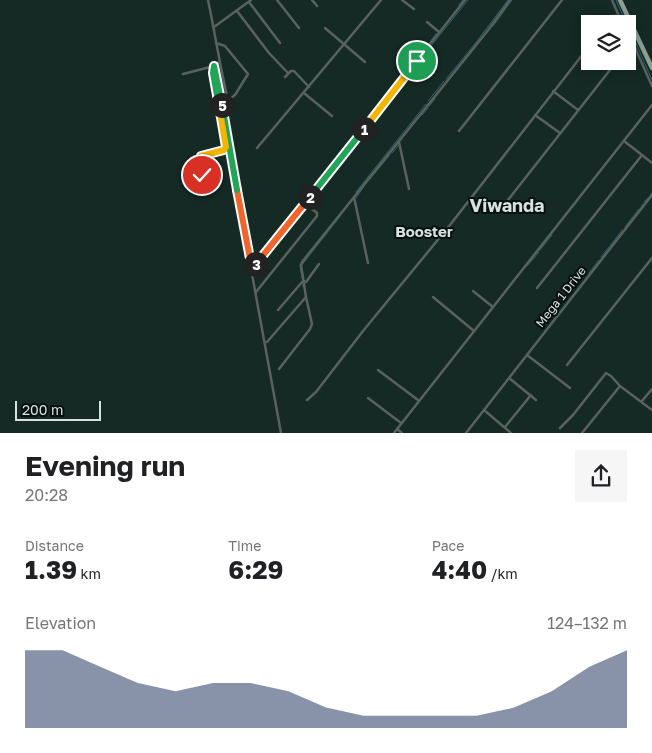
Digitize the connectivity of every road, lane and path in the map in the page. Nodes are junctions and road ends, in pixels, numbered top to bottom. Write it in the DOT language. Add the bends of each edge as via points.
graph roads {
  1 [pos="208,0"];
  2 [pos="277,0"];
  3 [pos="312,0"];
  4 [pos="381,0"];
  5 [pos="402,0"];
  6 [pos="465,0"];
  7 [pos="510,0"];
  8 [pos="562,0"];
  9 [pos="612,0"];
  10 [pos="620,0"];
  11 [pos="251,1"];
  12 [pos="317,6"];
  13 [pos="414,9"];
  14 [pos="237,11"];
  15 [pos="619,15"];
  16 [pos="627,15"];
  17 [pos="427,22"];
  18 [pos="214,28"];
  19 [pos="299,28"];
  20 [pos="325,28"];
  21 [pos="440,33"];
  22 [pos="637,38"];
  23 [pos="216,43"];
  24 [pos="280,44"];
  25 [pos="344,44"];
  26 [pos="636,51"];
  27 [pos="581,56"];
  28 [pos="219,62"];
  29 [pos="365,62"];
  30 [pos="214,66"];
  31 [pos="651,66"];
  32 [pos="610,70"];
  33 [pos="288,73"];
  34 [pos="184,74"];
  35 [pos="285,77"];
  36 [pos="652,86"];
  37 [pos="309,87"];
  38 [pos="553,91"];
  39 [pos="304,93"];
  40 [pos="652,105"];
  41 [pos="578,110"];
  42 [pos="535,115"];
  43 [pos="332,116"];
  44 [pos="459,131"];
  45 [pos="560,133"];
  46 [pos="624,141"];
  47 [pos="399,142"];
  48 [pos="257,148"];
  49 [pos="642,155"];
  50 [pos="652,163"];
  51 [pos="202,175"];
  52 [pos="408,189"];
  53 [pos="652,195"];
  54 [pos="354,197"];
  55 [pos="305,203"];
  56 [pos="504,205"];
  57 [pos="652,258"];
  58 [pos="368,263"];
  59 [pos="319,264"];
  60 [pos="252,269"];
  61 [pos="303,281"];
  62 [pos="537,288"];
  63 [pos="473,291"];
  64 [pos="256,292"];
  65 [pos="306,297"];
  66 [pos="433,297"];
  67 [pos="493,307"];
  68 [pos="278,310"];
  69 [pos="474,331"];
  70 [pos="267,342"];
  71 [pos="527,355"];
  72 [pos="567,366"];
  73 [pos="279,369"];
  74 [pos="378,370"];
  75 [pos="509,378"];
  76 [pos="620,386"];
  77 [pos="570,388"];
  78 [pos="652,389"];
  79 [pos="531,395"];
  80 [pos="368,398"];
  81 [pos="307,400"];
  82 [pos="418,400"];
  83 [pos="536,400"];
  84 [pos="642,402"];
  85 [pos="484,410"];
  86 [pos="652,410"];
  87 [pos="401,423"];
  88 [pos="506,428"];
  89 [pos="560,428"];
  90 [pos="397,429"];
  91 [pos="280,433"];
  92 [pos="394,433"];
  93 [pos="402,433"];
  94 [pos="466,433"];
  95 [pos="505,433"];
  96 [pos="511,433"];
  97 [pos="582,433"];
  1 -- 18 [label="street"];
  2 -- 19 [label="street"];
  3 -- 12 [label="street"];
  4 -- 25 [label="street"];
  5 -- 13 [label="street"];
  6 -- 21 [label="street"];
  7 -- 47 [label="street"];
  8 -- 44 [label="street"];
  9 -- 15 [label="street"];
  10 -- 16 [label="main road"];
  11 -- 14 [label="street"];
  11 -- 24 [label="street"];
  14 -- 18 [label="street"];
  14 -- 33 [label="street" via="268,53"];
  17 -- 21 [label="street"];
  18 -- 23 [label="street"];
  20 -- 25 [label="street"];
  21 -- 55 [label="street"];
  22 -- 31 [label="main road"];
  23 -- 28 [label="street"];
  23 -- 28 [label="street" via="225,46 248,74 228,100"];
  25 -- 29 [label="street"];
  25 -- 37 [label="street"];
  26 -- 36 [label="street"];
  27 -- 38 [label="street"];
  28 -- 30 [label="street"];
  30 -- 34 [label="street"];
  30 -- 51 [label="street" via="226,147 201,156"];
  30 -- 60 [label="street"];
  32 -- 41 [label="street"];
  33 -- 35 [label="street"];
  33 -- 37 [label="street" via="294,71"];
  37 -- 39 [label="street"];
  38 -- 41 [label="street"];
  38 -- 42 [label="street"];
  39 -- 43 [label="street"];
  39 -- 48 [label="street"];
  40 -- 46 [label="street"];
  41 -- 45 [label="street"];
  42 -- 45 [label="street"];
  42 -- 81 [label="street"];
  45 -- 56 [label="street"];
  46 -- 49 [label="street"];
  46 -- 67 [label="street"];
  47 -- 52 [label="street"];
  47 -- 54 [label="street"];
  49 -- 50 [label="street"];
  49 -- 62 [label="street"];
  53 -- 71 [label="street, Mega 1 Drive"];
  54 -- 58 [label="street"];
  54 -- 61 [label="street" via="303,262"];
  55 -- 60 [label="street"];
  55 -- 64 [label="street" via="317,216"];
  57 -- 72 [label="street"];
  59 -- 61 [label="street" via="306,282"];
  60 -- 64 [label="street"];
  61 -- 65 [label="street"];
  61 -- 68 [label="street"];
  63 -- 67 [label="street"];
  64 -- 91 [label="street"];
  65 -- 70 [label="street"];
  65 -- 73 [label="street" via="312,324"];
  66 -- 69 [label="street"];
  67 -- 69 [label="street"];
  69 -- 82 [label="street"];
  71 -- 75 [label="street, Mega 1 Drive"];
  71 -- 77 [label="street"];
  74 -- 82 [label="street"];
  75 -- 79 [label="street"];
  75 -- 85 [label="street, Mega 1 Drive"];
  76 -- 84 [label="street"];
  76 -- 89 [label="street" via="606,373"];
  76 -- 97 [label="street"];
  78 -- 84 [label="street"];
  79 -- 83 [label="street"];
  79 -- 88 [label="street"];
  80 -- 87 [label="street"];
  82 -- 87 [label="street"];
  84 -- 86 [label="street"];
  85 -- 88 [label="street"];
  85 -- 94 [label="street, Mega 1 Drive"];
  87 -- 90 [label="street"];
  88 -- 95 [label="street"];
  88 -- 96 [label="street"];
  90 -- 92 [label="street"];
  90 -- 93 [label="street"];
}
